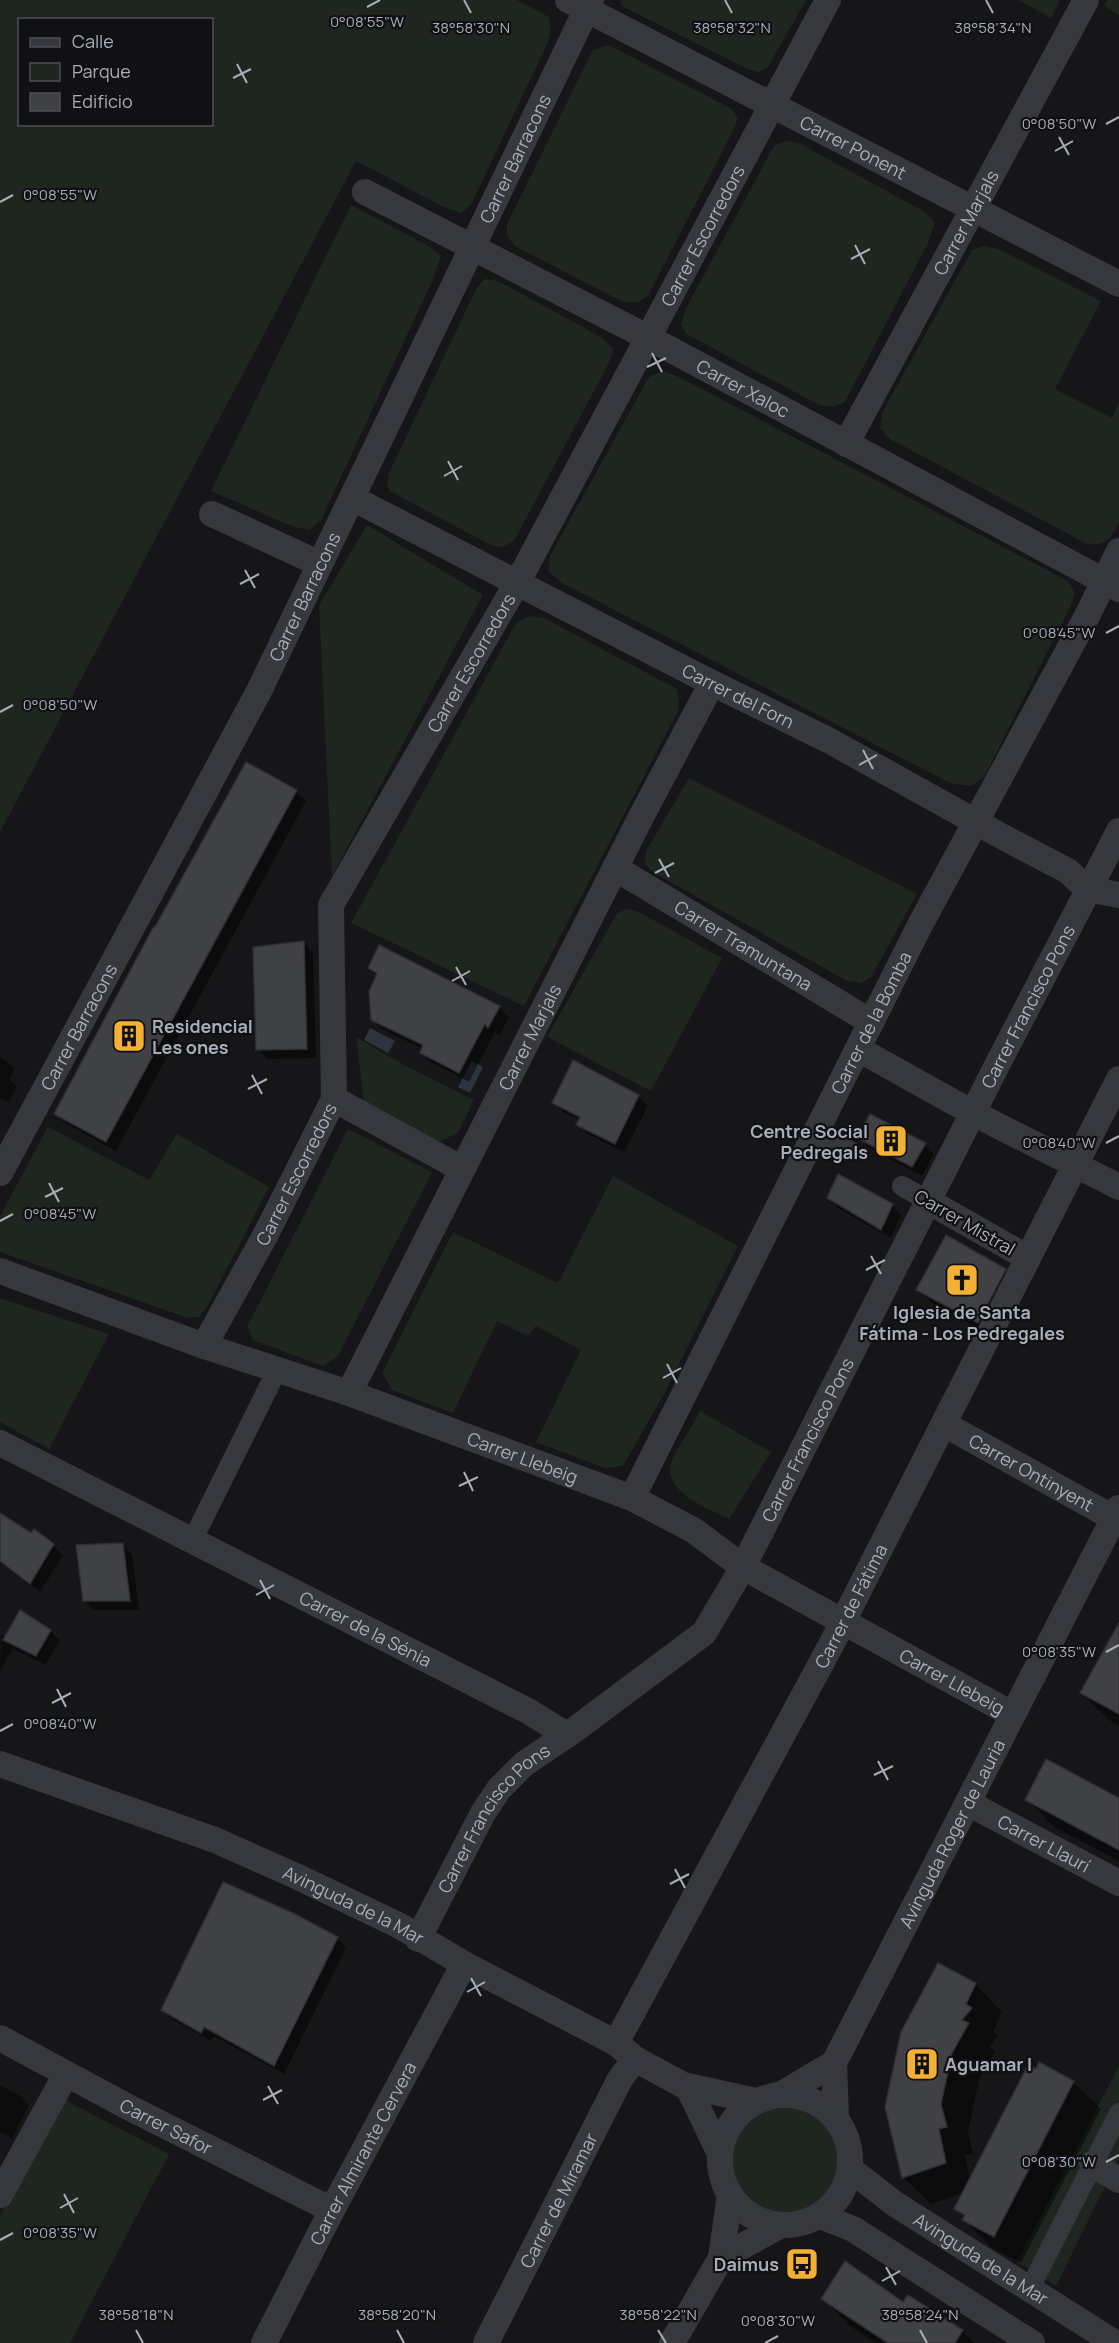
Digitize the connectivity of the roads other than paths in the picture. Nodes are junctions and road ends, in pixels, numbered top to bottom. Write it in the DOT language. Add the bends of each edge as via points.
graph roads {
  1 [pos="828,0"];
  2 [pos="1086,0"];
  3 [pos="582,3"];
  4 [pos="772,106"];
  5 [pos="366,192"];
  6 [pos="974,208"];
  7 [pos="472,247"];
  8 [pos="1119,284"];
  9 [pos="649,338"];
  10 [pos="846,444"];
  11 [pos="352,498"];
  12 [pos="212,514"];
  13 [pos="1119,551"];
  14 [pos="320,564"];
  15 [pos="518,582"];
  16 [pos="1111,585"];
  17 [pos="712,683"];
  18 [pos="977,821"];
  19 [pos="1119,831"];
  20 [pos="615,868"];
  21 [pos="1087,889"];
  22 [pos="1119,895"];
  23 [pos="871,1022"];
  24 [pos="858,1049"];
  25 [pos="1119,1079"];
  26 [pos="334,1099"];
  27 [pos="973,1113"];
  28 [pos="815,1133"];
  29 [pos="850,1151"];
  30 [pos="1075,1163"];
  31 [pos="462,1169"];
  32 [pos="0,1173"];
  33 [pos="902,1186"];
  34 [pos="1119,1187"];
  35 [pos="928,1201"];
  36 [pos="1028,1258"];
  37 [pos="0,1271"];
  38 [pos="204,1346"];
  39 [pos="277,1370"];
  40 [pos="349,1393"];
  41 [pos="944,1424"];
  42 [pos="0,1443"];
  43 [pos="632,1498"];
  44 [pos="1117,1516"];
  45 [pos="192,1541"];
  46 [pos="742,1567"];
  47 [pos="843,1621"];
  48 [pos="1012,1714"];
  49 [pos="567,1735"];
  50 [pos="0,1764"];
  51 [pos="968,1803"];
  52 [pos="1119,1883"];
  53 [pos="418,1939"];
  54 [pos="464,1964"];
  55 [pos="0,2038"];
  56 [pos="625,2051"];
  57 [pos="834,2063"];
  58 [pos="66,2074"];
  59 [pos="688,2087"];
  60 [pos="782,2094"];
  61 [pos="756,2101"];
  62 [pos="1119,2113"];
  63 [pos="836,2118"];
  64 [pos="720,2154"];
  65 [pos="1092,2164"];
  66 [pos="850,2169"];
  67 [pos="1119,2180"];
  68 [pos="730,2194"];
  69 [pos="0,2195"];
  70 [pos="332,2210"];
  71 [pos="820,2216"];
  72 [pos="781,2225"];
  73 [pos="721,2258"];
  74 [pos="1029,2290"];
  75 [pos="1003,2335"];
  76 [pos="264,2343"];
  77 [pos="486,2343"];
  78 [pos="672,2343"];
  79 [pos="1032,2343"];
  80 [pos="1115,2343"];
  1 -- 4 [label="street, Carrer Escorredors"];
  2 -- 6 [label="street, Carrer Marjals"];
  3 -- 4 [label="street, Carrer Ponent"];
  3 -- 7 [label="street, Carrer Barracons"];
  4 -- 6 [label="street, Carrer Ponent"];
  4 -- 9 [label="street, Carrer Escorredors"];
  5 -- 7 [label="street, Carrer Xaloc"];
  6 -- 8 [label="street, Carrer Ponent"];
  6 -- 10 [label="street, Carrer Marjals"];
  7 -- 9 [label="street, Carrer Xaloc"];
  7 -- 11 [label="street, Carrer Barracons"];
  9 -- 10 [label="street, Carrer Xaloc"];
  9 -- 15 [label="street, Carrer Escorredors"];
  10 -- 16 [label="street, Carrer Xaloc"];
  11 -- 14 [label="street, Carrer Barracons"];
  11 -- 15 [label="street, Carrer del Forn"];
  12 -- 14 [label="street"];
  13 -- 16 [label="street, Carrer de la Bomba"];
  14 -- 32 [label="street, Carrer Barracons" via="259,691"];
  15 -- 17 [label="street, Carrer del Forn"];
  15 -- 26 [label="street, Carrer Escorredors" via="332,905"];
  16 -- 18 [label="street, Carrer de la Bomba" via="1087,616"];
  17 -- 18 [label="street, Carrer del Forn" via="830,741"];
  17 -- 20 [label="street, Carrer Marjals"];
  18 -- 21 [label="street, Carrer del Forn" via="1068,871"];
  18 -- 23 [label="street, Carrer de la Bomba"];
  19 -- 21 [label="street, Carrer Francisco Pons"];
  20 -- 23 [label="street, Carrer Tramuntana"];
  20 -- 31 [label="street, Carrer Marjals"];
  21 -- 22 [label="street"];
  21 -- 27 [label="street, Carrer Francisco Pons"];
  23 -- 24 [label="street, Carrer de la Bomba"];
  24 -- 27 [label="street"];
  24 -- 28 [label="street, Carrer de la Bomba"];
  25 -- 30 [label="street, Carrer de Fátima"];
  26 -- 31 [label="street"];
  26 -- 38 [label="street, Carrer Escorredors"];
  27 -- 30 [label="street"];
  27 -- 35 [label="street, Carrer Francisco Pons"];
  28 -- 29 [label="street"];
  28 -- 43 [label="street, Carrer de la Bomba"];
  30 -- 34 [label="street"];
  30 -- 36 [label="street, Carrer de Fátima"];
  31 -- 40 [label="street, Carrer Marjals"];
  33 -- 35 [label="street, Carrer Mistral"];
  35 -- 36 [label="street, Carrer Mistral"];
  35 -- 46 [label="street, Carrer Francisco Pons"];
  36 -- 41 [label="street, Carrer de Fátima"];
  37 -- 38 [label="street, Carrer Llebeig"];
  38 -- 39 [label="street, Carrer Llebeig"];
  39 -- 40 [label="street, Carrer Llebeig"];
  39 -- 45 [label="street"];
  40 -- 43 [label="street, Carrer Llebeig"];
  41 -- 44 [label="street, Carrer Ontinyent"];
  41 -- 47 [label="street, Carrer de Fátima"];
  42 -- 45 [label="street, Carrer de la Sénia"];
  43 -- 46 [label="street, Carrer Llebeig" via="693,1530"];
  44 -- 48 [label="street, Avinguda Roger de Lauria"];
  45 -- 49 [label="street, Carrer de la Sénia" via="528,1711"];
  46 -- 47 [label="street, Carrer Llebeig"];
  46 -- 49 [label="street, Carrer Francisco Pons" via="704,1633"];
  47 -- 48 [label="street, Carrer Llebeig"];
  47 -- 56 [label="street, Carrer de Fátima"];
  48 -- 51 [label="street, Avinguda Roger de Lauria"];
  49 -- 53 [label="street, Carrer Francisco Pons" via="524,1764 499,1789"];
  50 -- 53 [label="street, Avinguda de la Mar" via="215,1840 400,1926"];
  51 -- 52 [label="street, Carrer Llaurí"];
  51 -- 57 [label="street, Avinguda Roger de Lauria"];
  53 -- 54 [label="street, Avinguda de la Mar"];
  54 -- 56 [label="street, Avinguda de la Mar"];
  54 -- 70 [label="street, Carrer Almirante Cervera"];
  55 -- 58 [label="street, Carrer Safor"];
  56 -- 59 [label="street, Avinguda de la Mar"];
  56 -- 77 [label="street, Carrer de Miramar" via="620,2079"];
  57 -- 60 [label="street"];
  57 -- 63 [label="street"];
  58 -- 69 [label="street"];
  58 -- 70 [label="street, Carrer Safor"];
  59 -- 61 [label="street, Avinguda de la Mar"];
  59 -- 64 [label="street"];
  60 -- 61 [label="street"];
  60 -- 63 [label="street" via="821,2104"];
  61 -- 64 [label="street" via="737,2115 726,2132"];
  62 -- 65 [label="street"];
  63 -- 66 [label="street" via="846,2133"];
  64 -- 68 [label="street" via="722,2175"];
  65 -- 67 [label="street"];
  65 -- 74 [label="street"];
  66 -- 71 [label="street" via="845,2188"];
  66 -- 74 [label="street, Avinguda de la Mar" via="895,2204"];
  68 -- 72 [label="street" via="743,2210 761,2221"];
  68 -- 73 [label="street"];
  70 -- 76 [label="street, Carrer Almirante Cervera"];
  71 -- 72 [label="street"];
  71 -- 75 [label="street" via="853,2229"];
  72 -- 73 [label="street"];
  73 -- 78 [label="street"];
  74 -- 80 [label="street, Avinguda de la Mar"];
  75 -- 79 [label="street"];
}
